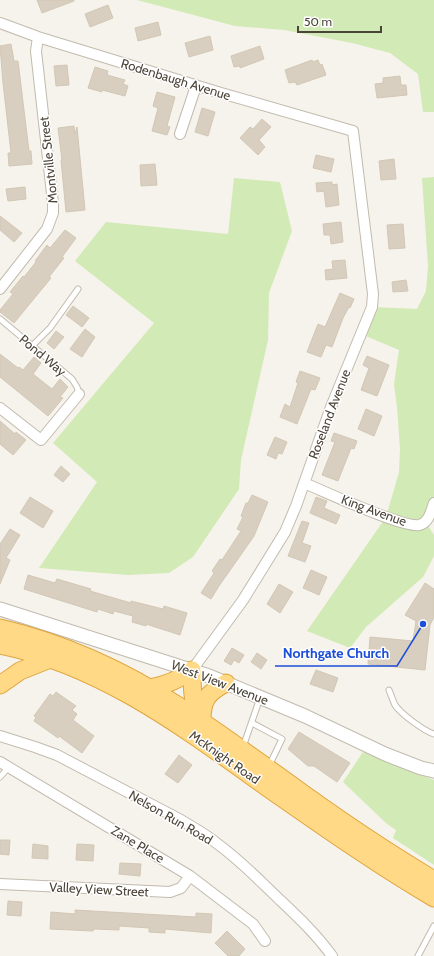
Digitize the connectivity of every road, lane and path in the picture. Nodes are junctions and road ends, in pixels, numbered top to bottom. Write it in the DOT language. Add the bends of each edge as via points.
graph roads {
  1 [pos="0,23"];
  2 [pos="38,37"];
  3 [pos="196,86"];
  4 [pos="353,131"];
  5 [pos="180,134"];
  6 [pos="0,289"];
  7 [pos="78,289"];
  8 [pos="0,319"];
  9 [pos="32,346"];
  10 [pos="79,394"];
  11 [pos="0,408"];
  12 [pos="304,483"];
  13 [pos="434,503"];
  14 [pos="0,609"];
  15 [pos="0,628"];
  16 [pos="0,645"];
  17 [pos="50,659"];
  18 [pos="192,670"];
  19 [pos="226,683"];
  20 [pos="0,685"];
  21 [pos="150,688"];
  22 [pos="389,690"];
  23 [pos="260,697"];
  24 [pos="202,721"];
  25 [pos="252,723"];
  26 [pos="434,734"];
  27 [pos="0,736"];
  28 [pos="242,750"];
  29 [pos="4,765"];
  30 [pos="268,768"];
  31 [pos="434,771"];
  32 [pos="0,777"];
  33 [pos="190,876"];
  34 [pos="434,880"];
  35 [pos="0,884"];
  36 [pos="434,898"];
  37 [pos="434,926"];
  38 [pos="265,941"];
  39 [pos="332,956"];
  40 [pos="418,956"];
  1 -- 2 [label="street, Rodenbaugh Avenue"];
  2 -- 3 [label="street, Rodenbaugh Avenue"];
  2 -- 6 [label="street, Montville Street" via="36,51 53,213 47,229"];
  3 -- 4 [label="street, Rodenbaugh Avenue"];
  3 -- 5 [label="street"];
  4 -- 12 [label="street, Roseland Avenue" via="373,300"];
  7 -- 9 [label="lane" via="50,328"];
  8 -- 9 [label="lane, Pond Way"];
  9 -- 10 [label="lane, Pond Way" via="72,379 78,387"];
  10 -- 11 [label="street" via="41,440"];
  12 -- 13 [label="street, King Avenue" via="386,517 418,525 429,517"];
  12 -- 18 [label="street, Roseland Avenue" via="278,544 243,600"];
  14 -- 18 [label="street, West View Avenue"];
  15 -- 21 [label="highway, McKnight Road" via="80,654"];
  16 -- 17 [label="highway, McKnight Road"];
  17 -- 20 [label="highway" via="20,671"];
  17 -- 36 [label="highway, McKnight Road" via="114,687 168,717 365,856"];
  18 -- 19 [label="street, West View Avenue"];
  18 -- 21 [label="highway" via="177,680"];
  18 -- 24 [label="highway" via="194,703"];
  19 -- 23 [label="street, West View Avenue"];
  19 -- 24 [label="highway" via="216,688 205,699"];
  21 -- 24 [label="highway, McKnight Road"];
  22 -- 26 [label="lane" via="396,705 415,723"];
  23 -- 25 [label="lane"];
  23 -- 31 [label="street, West View Avenue" via="322,723 385,754"];
  24 -- 28 [label="highway, McKnight Road"];
  25 -- 28 [label="lane"];
  25 -- 30 [label="lane" via="282,739"];
  27 -- 39 [label="street, Nelson Run Road" via="57,755 200,831 219,845 308,926"];
  28 -- 30 [label="highway, McKnight Road"];
  29 -- 32 [label="lane"];
  29 -- 33 [label="street, Zane Place"];
  30 -- 34 [label="highway, McKnight Road" via="374,843"];
  33 -- 35 [label="street, Valley View Street" via="181,888 170,892"];
  33 -- 38 [label="street, Zane Place" via="253,924"];
  37 -- 40 [label="lane"];
}
